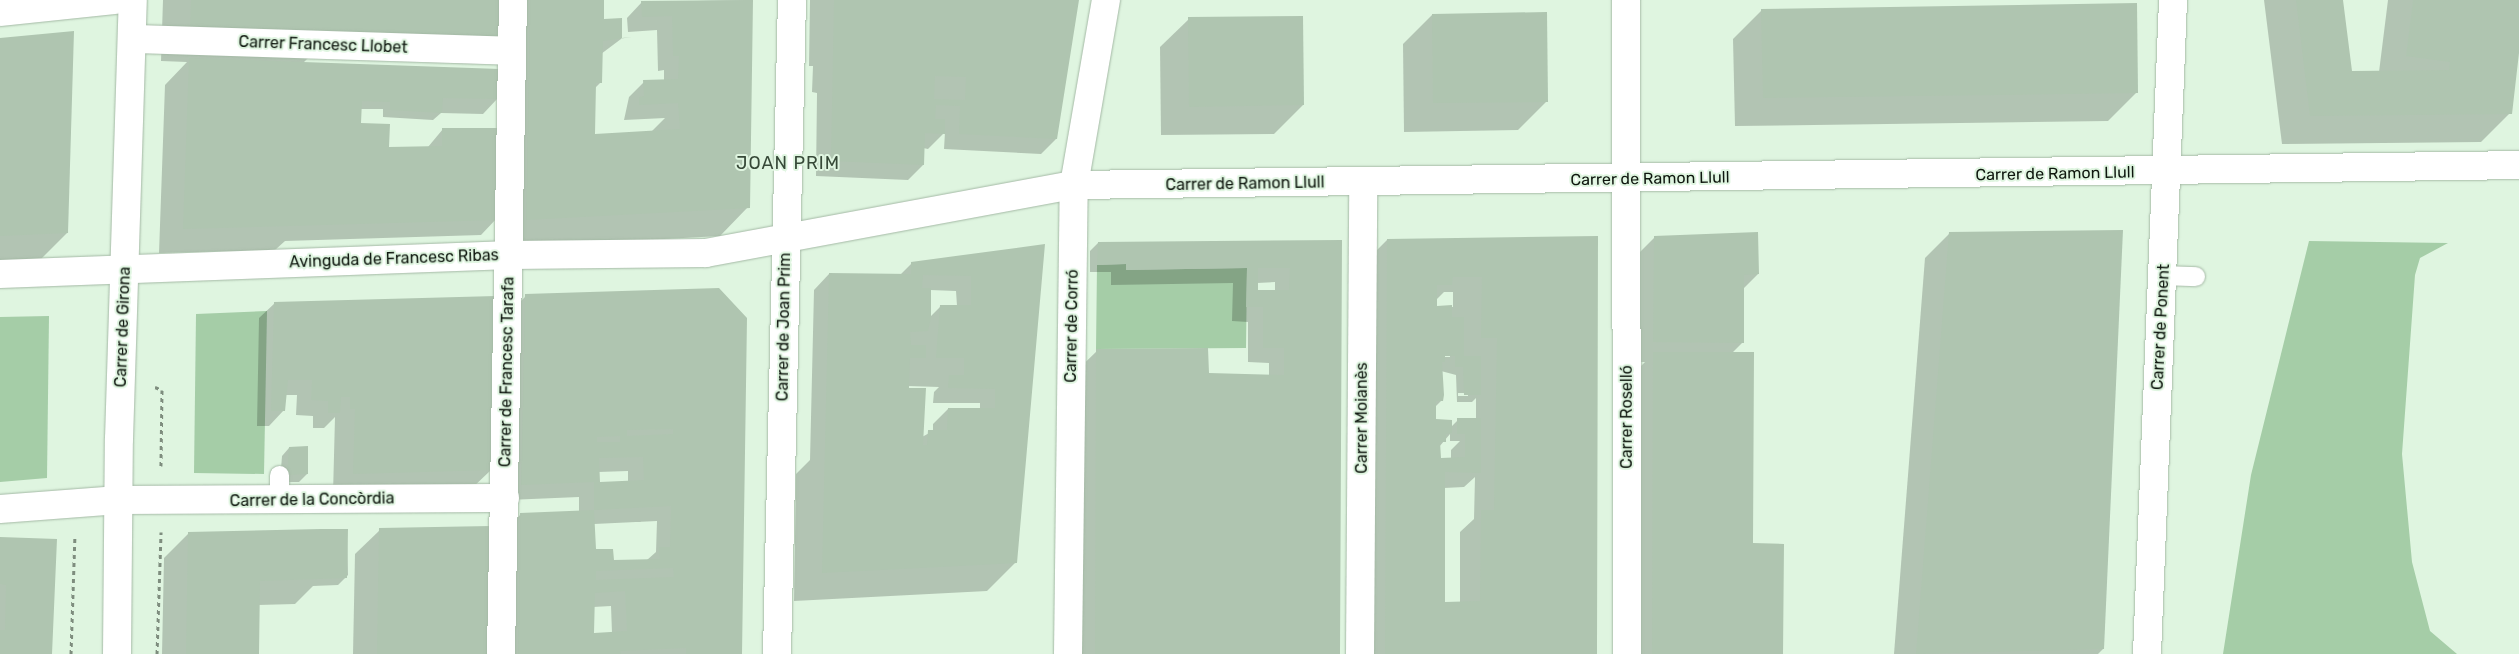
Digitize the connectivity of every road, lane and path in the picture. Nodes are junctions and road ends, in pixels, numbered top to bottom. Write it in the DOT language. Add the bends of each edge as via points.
graph roads {
  1 [pos="114,0"];
  2 [pos="134,0"];
  3 [pos="513,0"];
  4 [pos="792,0"];
  5 [pos="1106,0"];
  6 [pos="1626,0"];
  7 [pos="2174,0"];
  8 [pos="0,12"];
  9 [pos="134,39"];
  10 [pos="512,51"];
  11 [pos="2519,165"];
  12 [pos="2168,172"];
  13 [pos="1628,179"];
  14 [pos="1363,182"];
  15 [pos="1074,185"];
  16 [pos="786,236"];
  17 [pos="510,255"];
  18 [pos="124,268"];
  19 [pos="0,274"];
  20 [pos="2164,275"];
  21 [pos="2195,276"];
  22 [pos="505,498"];
  23 [pos="119,500"];
  24 [pos="76,505"];
  25 [pos="0,509"];
  26 [pos="71,654"];
  27 [pos="116,654"];
  28 [pos="501,654"];
  29 [pos="777,654"];
  30 [pos="1068,654"];
  31 [pos="1360,654"];
  32 [pos="1627,654"];
  33 [pos="2146,654"];
  1 -- 8 [label="street"];
  2 -- 9 [label="street, Carrer de Girona"];
  3 -- 10 [label="street, Carrer de Francesc Tarafa"];
  4 -- 16 [label="street, Carrer de Joan Prim"];
  5 -- 15 [label="street, Carrer de Corró"];
  6 -- 13 [label="street, Carrer Roselló"];
  7 -- 12 [label="street, Carrer de Ponent"];
  9 -- 10 [label="street, Carrer Francesc Llobet"];
  9 -- 18 [label="street, Carrer de Girona"];
  10 -- 17 [label="street, Carrer de Francesc Tarafa"];
  11 -- 12 [label="street, Carrer de Ramon Llull"];
  12 -- 13 [label="street, Carrer de Ramon Llull"];
  12 -- 20 [label="street, Carrer de Ponent"];
  13 -- 14 [label="street, Carrer de Ramon Llull"];
  13 -- 32 [label="street, Carrer Roselló"];
  14 -- 15 [label="street, Carrer de Ramon Llull"];
  14 -- 31 [label="street, Carrer Moianès"];
  15 -- 16 [label="street, Carrer de Ramon Llull"];
  15 -- 30 [label="street, Carrer de Corró"];
  16 -- 17 [label="street, Avinguda de Francesc Ribas" via="706,253"];
  16 -- 29 [label="street, Carrer de Joan Prim"];
  17 -- 18 [label="street, Avinguda de Francesc Ribas"];
  17 -- 22 [label="street, Carrer de Francesc Tarafa"];
  18 -- 19 [label="street, Avinguda de Francesc Ribas"];
  18 -- 23 [label="street, Carrer de Girona"];
  20 -- 21 [label="lane"];
  20 -- 33 [label="street, Carrer de Ponent"];
  22 -- 23 [label="street, Carrer de la Concòrdia" via="279,488"];
  22 -- 28 [label="street, Carrer de Francesc Tarafa"];
  23 -- 24 [label="street, Carrer de la Concòrdia"];
  23 -- 27 [label="street, Carrer de Girona"];
  24 -- 25 [label="street, Carrer de la Concòrdia"];
  24 -- 26 [label="path"];
}
